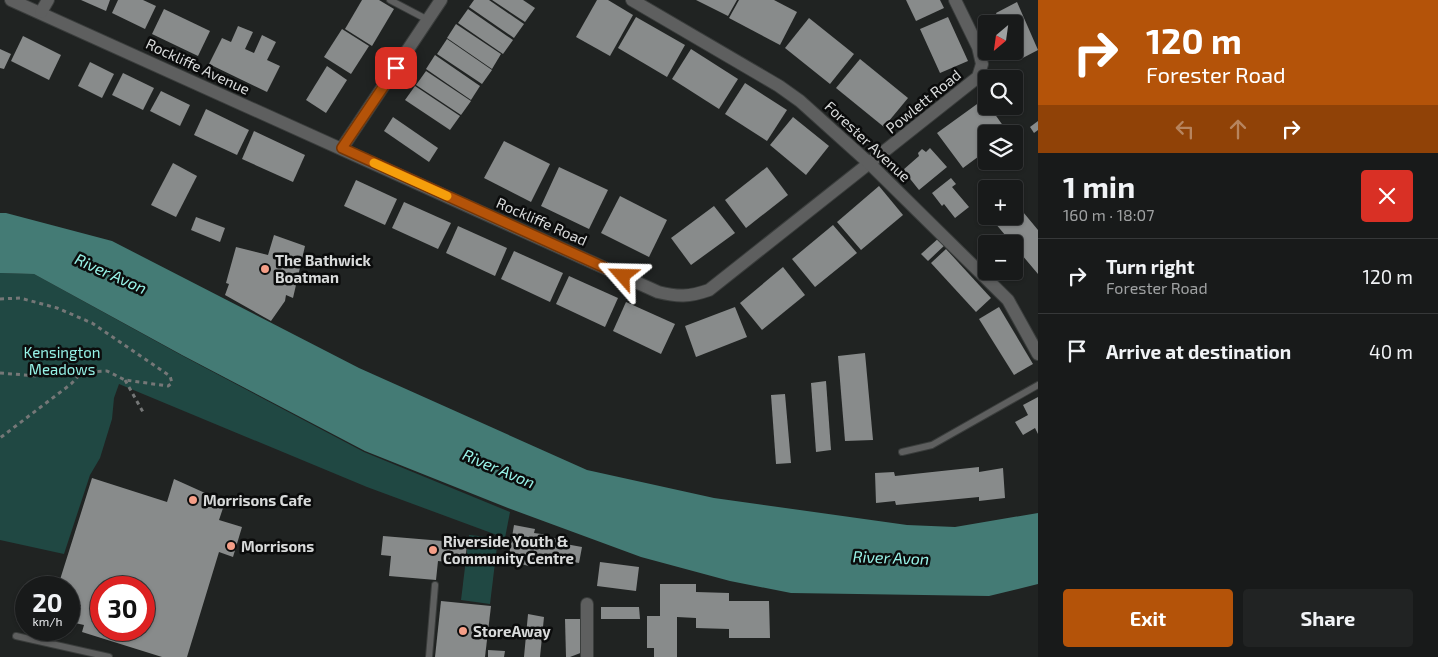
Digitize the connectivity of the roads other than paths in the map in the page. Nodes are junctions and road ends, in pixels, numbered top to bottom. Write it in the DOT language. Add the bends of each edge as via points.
graph roads {
  1 [pos="11,0"];
  2 [pos="48,0"];
  3 [pos="390,0"];
  4 [pos="441,0"];
  5 [pos="632,0"];
  6 [pos="956,0"];
  7 [pos="41,12"];
  8 [pos="428,20"];
  9 [pos="342,148"];
  10 [pos="870,164"];
  11 [pos="1038,354"];
  12 [pos="1038,385"];
  13 [pos="902,452"];
  14 [pos="435,585"];
  15 [pos="587,604"];
  16 [pos="38,641"];
  17 [pos="109,657"];
  18 [pos="429,657"];
  19 [pos="587,657"];
  1 -- 7 [label="street, Rockliffe Avenue"];
  2 -- 7 [label="street"];
  3 -- 8 [label="lane"];
  4 -- 8 [label="street"];
  5 -- 10 [label="street, Forester Avenue" via="779,86"];
  6 -- 10 [label="street, Powlett Road" via="978,47 982,64 978,77"];
  7 -- 9 [label="street, Rockliffe Avenue"];
  8 -- 9 [label="street"];
  9 -- 10 [label="street, Rockliffe Road" via="658,292 675,296 709,290"];
  10 -- 11 [label="street, Forester Avenue" via="1008,300"];
  12 -- 13 [label="lane" via="932,445"];
  14 -- 18 [label="lane"];
  15 -- 19 [label="street"];
  16 -- 17 [label="lane"];
}
